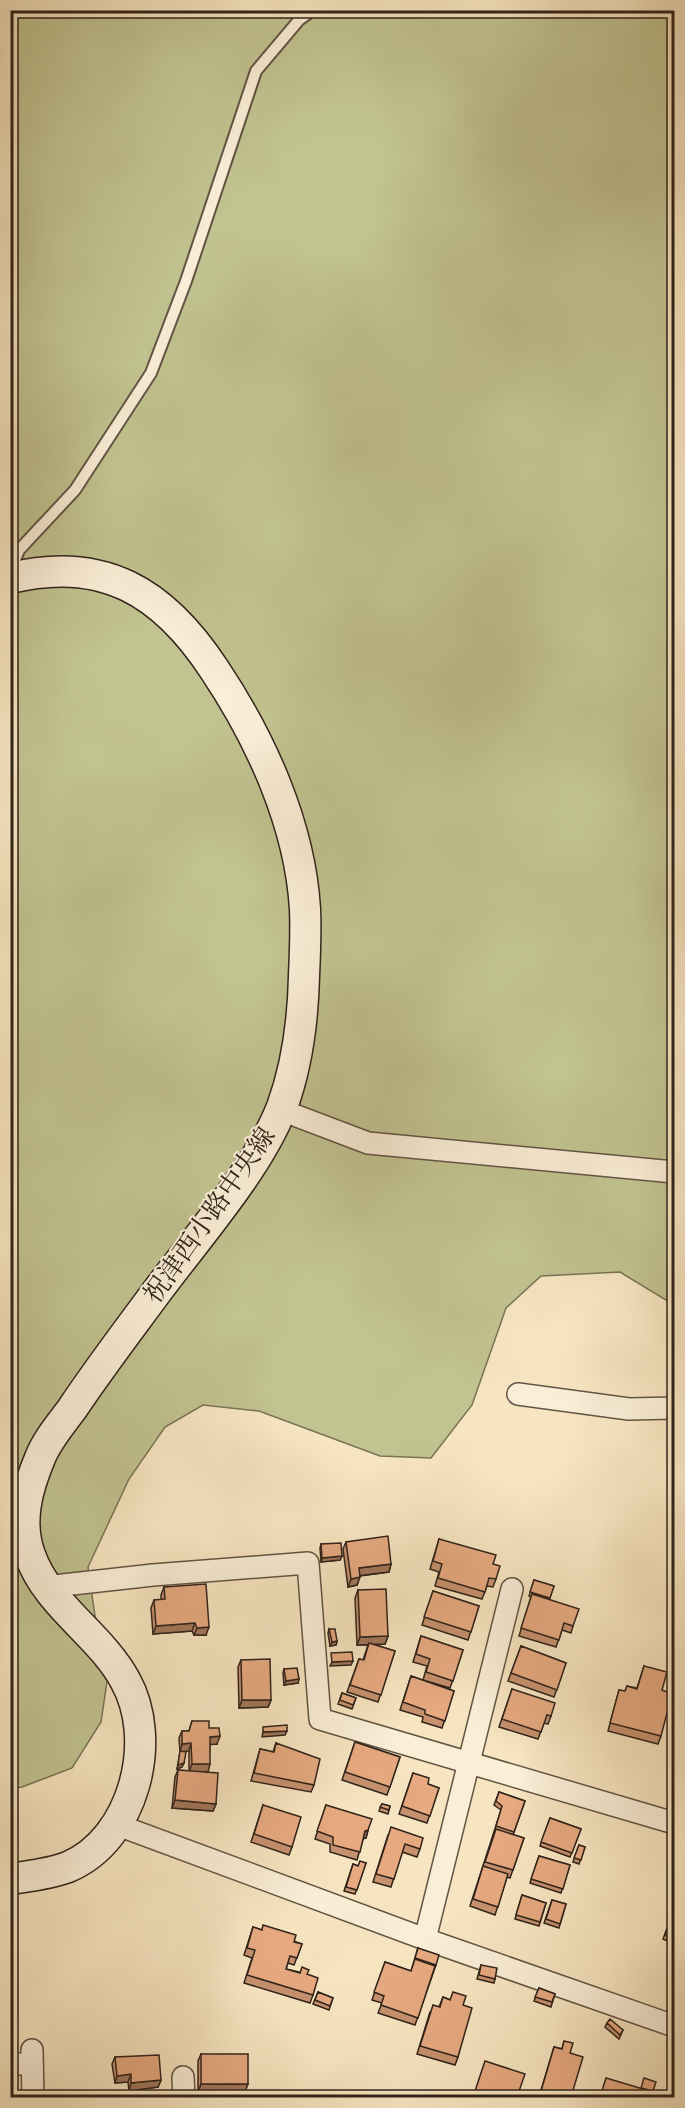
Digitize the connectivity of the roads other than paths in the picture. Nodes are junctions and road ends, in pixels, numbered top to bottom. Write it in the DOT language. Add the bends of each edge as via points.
graph roads {
  1 [pos="313,10"];
  2 [pos="10,572"];
  3 [pos="10,579"];
  4 [pos="281,1110"];
  5 [pos="675,1172"];
  6 [pos="518,1394"];
  7 [pos="675,1408"];
  8 [pos="45,1587"];
  9 [pos="512,1589"];
  10 [pos="470,1762"];
  11 [pos="675,1823"];
  12 [pos="115,1824"];
  13 [pos="10,1879"];
  14 [pos="425,1939"];
  15 [pos="675,2026"];
  16 [pos="10,2064"];
  17 [pos="33,2097"];
  1 -- 2 [label="lane" via="298,20 256,71 151,373 75,490 20,550"];
  3 -- 4 [label="main road, 祝津西小路中央線" via="64,572 101,575 135,588 192,636 256,742 299,863 305,910 299,1040"];
  4 -- 5 [label="street" via="368,1143"];
  4 -- 8 [label="main road, 祝津西小路中央線" via="250,1166 42,1451 26,1493 25,1530 28,1550"];
  6 -- 7 [label="street" via="629,1409"];
  8 -- 10 [label="street" via="308,1563 320,1719"];
  8 -- 12 [label="main road, 祝津西小路中央線" via="124,1677 138,1707 140,1737 133,1796"];
  9 -- 10 [label="street"];
  10 -- 11 [label="street"];
  10 -- 14 [label="street"];
  12 -- 13 [label="main road, 祝津西小路中央線" via="87,1855 69,1866"];
  12 -- 14 [label="street"];
  14 -- 15 [label="street"];
  16 -- 17 [label="street" via="32,2057"];
}
